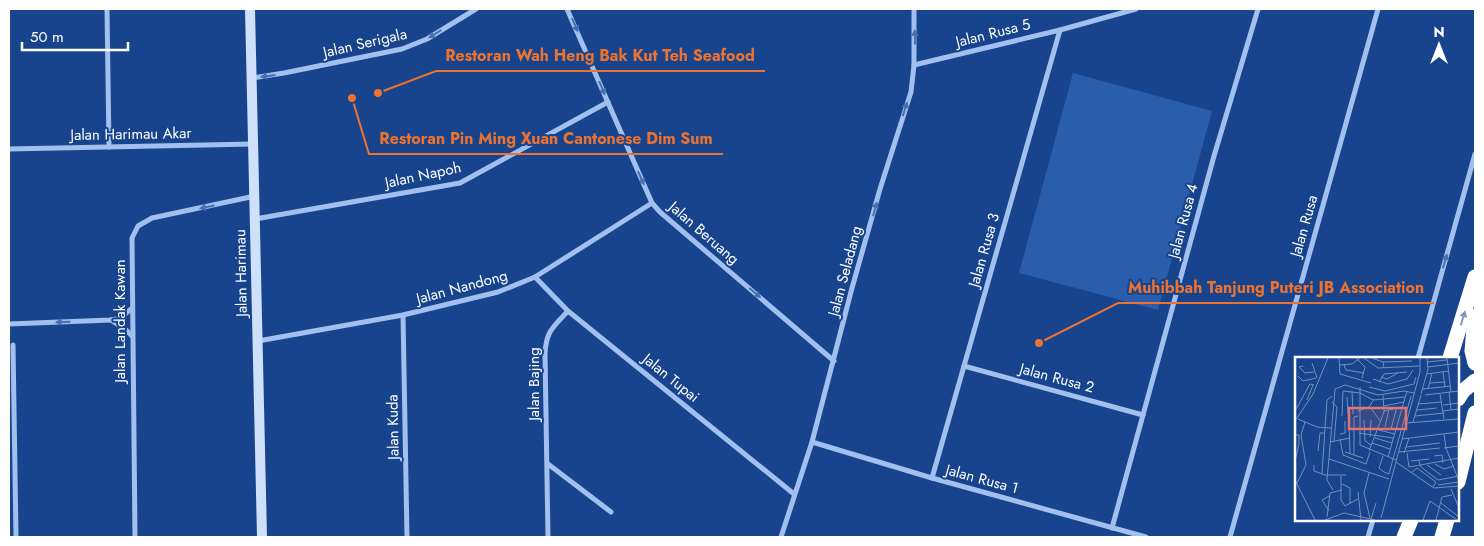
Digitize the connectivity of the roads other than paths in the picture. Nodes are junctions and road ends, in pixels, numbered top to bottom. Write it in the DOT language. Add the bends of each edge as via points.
graph roads {
  1 [pos="107,9"];
  2 [pos="250,9"];
  3 [pos="476,9"];
  4 [pos="567,9"];
  5 [pos="914,9"];
  6 [pos="1136,9"];
  7 [pos="1258,9"];
  8 [pos="1378,9"];
  9 [pos="1060,30"];
  10 [pos="914,65"];
  11 [pos="252,78"];
  12 [pos="608,102"];
  13 [pos="253,144"];
  14 [pos="109,147"];
  15 [pos="9,149"];
  16 [pos="1475,154"];
  17 [pos="254,196"];
  18 [pos="652,203"];
  19 [pos="255,219"];
  20 [pos="535,277"];
  21 [pos="1475,277"];
  22 [pos="132,308"];
  23 [pos="568,310"];
  24 [pos="403,316"];
  25 [pos="1475,316"];
  26 [pos="111,320"];
  27 [pos="9,324"];
  28 [pos="133,337"];
  29 [pos="258,342"];
  30 [pos="13,345"];
  31 [pos="1418,357"];
  32 [pos="1450,357"];
  33 [pos="834,361"];
  34 [pos="1475,362"];
  35 [pos="964,366"];
  36 [pos="1475,381"];
  37 [pos="1459,398"];
  38 [pos="1475,413"];
  39 [pos="1143,415"];
  40 [pos="1475,438"];
  41 [pos="812,442"];
  42 [pos="1464,461"];
  43 [pos="548,464"];
  44 [pos="932,478"];
  45 [pos="1459,478"];
  46 [pos="794,494"];
  47 [pos="611,512"];
  48 [pos="1373,521"];
  49 [pos="1410,521"];
  50 [pos="1447,521"];
  51 [pos="1112,528"];
  52 [pos="16,537"];
  53 [pos="135,537"];
  54 [pos="262,537"];
  55 [pos="407,537"];
  56 [pos="548,537"];
  57 [pos="781,537"];
  58 [pos="1146,537"];
  59 [pos="1230,537"];
  60 [pos="1368,537"];
  61 [pos="1404,537"];
  62 [pos="1442,537"];
  1 -- 14 [label="street"];
  2 -- 11 [label="street, Jalan Harimau"];
  3 -- 11 [label="street, Jalan Serigala, one-way" via="427,39 402,49"];
  4 -- 12 [label="street, Jalan Beruang, one-way"];
  10 -- 5 [label="street, Jalan Seladang, one-way"];
  6 -- 9 [label="street, Jalan Rusa 5"];
  7 -- 39 [label="street, Jalan Rusa 4"];
  8 -- 59 [label="street, Jalan Rusa"];
  9 -- 10 [label="street, Jalan Rusa 5"];
  9 -- 35 [label="street, Jalan Rusa 3"];
  33 -- 10 [label="street, Jalan Seladang, one-way" via="880,189 911,92"];
  11 -- 13 [label="street, Jalan Harimau"];
  12 -- 18 [label="street, Jalan Beruang, one-way"];
  12 -- 19 [label="street, Jalan Napoh" via="460,183"];
  13 -- 14 [label="street, Jalan Harimau Akar"];
  13 -- 17 [label="street, Jalan Harimau"];
  14 -- 15 [label="street, Jalan Harimau Akar"];
  31 -- 16 [label="street, one-way"];
  17 -- 19 [label="street, Jalan Harimau"];
  17 -- 22 [label="street, Jalan Landak Kawan, one-way" via="152,218 138,226 132,238"];
  18 -- 20 [label="street, Jalan Nandong"];
  18 -- 33 [label="street, Jalan Beruang, one-way"];
  19 -- 29 [label="street, Jalan Harimau"];
  20 -- 23 [label="street, Jalan Tupai"];
  20 -- 24 [label="street, Jalan Nandong" via="498,292"];
  32 -- 21 [label="highway, one-way"];
  22 -- 26 [label="street" via="121,318"];
  22 -- 28 [label="street, Jalan Landak Kawan"];
  23 -- 43 [label="street, Jalan Bajing" via="549,332 546,341"];
  23 -- 46 [label="street, Jalan Tupai"];
  24 -- 29 [label="street, Jalan Nandong"];
  24 -- 55 [label="street, Jalan Kuda"];
  25 -- 34 [label="highway" via="1472,351"];
  26 -- 27 [label="street, one-way"];
  26 -- 28 [label="street"];
  28 -- 53 [label="street, Jalan Landak Kawan"];
  29 -- 54 [label="street, Jalan Harimau"];
  30 -- 52 [label="street"];
  33 -- 41 [label="street, Jalan Seladang"];
  35 -- 39 [label="street, Jalan Rusa 2"];
  35 -- 44 [label="street, Jalan Rusa 3"];
  36 -- 37 [label="highway"];
  38 -- 42 [label="highway"];
  39 -- 51 [label="street, Jalan Rusa 4"];
  40 -- 42 [label="highway"];
  41 -- 44 [label="street, Jalan Rusa 1"];
  41 -- 46 [label="street, Jalan Seladang"];
  42 -- 45 [label="highway"];
  43 -- 47 [label="street"];
  43 -- 56 [label="street, Jalan Bajing"];
  44 -- 51 [label="street, Jalan Rusa 1"];
  46 -- 57 [label="street, Jalan Seladang"];
  48 -- 60 [label="street"];
  49 -- 61 [label="highway"];
  50 -- 62 [label="highway"];
  51 -- 58 [label="street, Jalan Rusa 1"];
}
